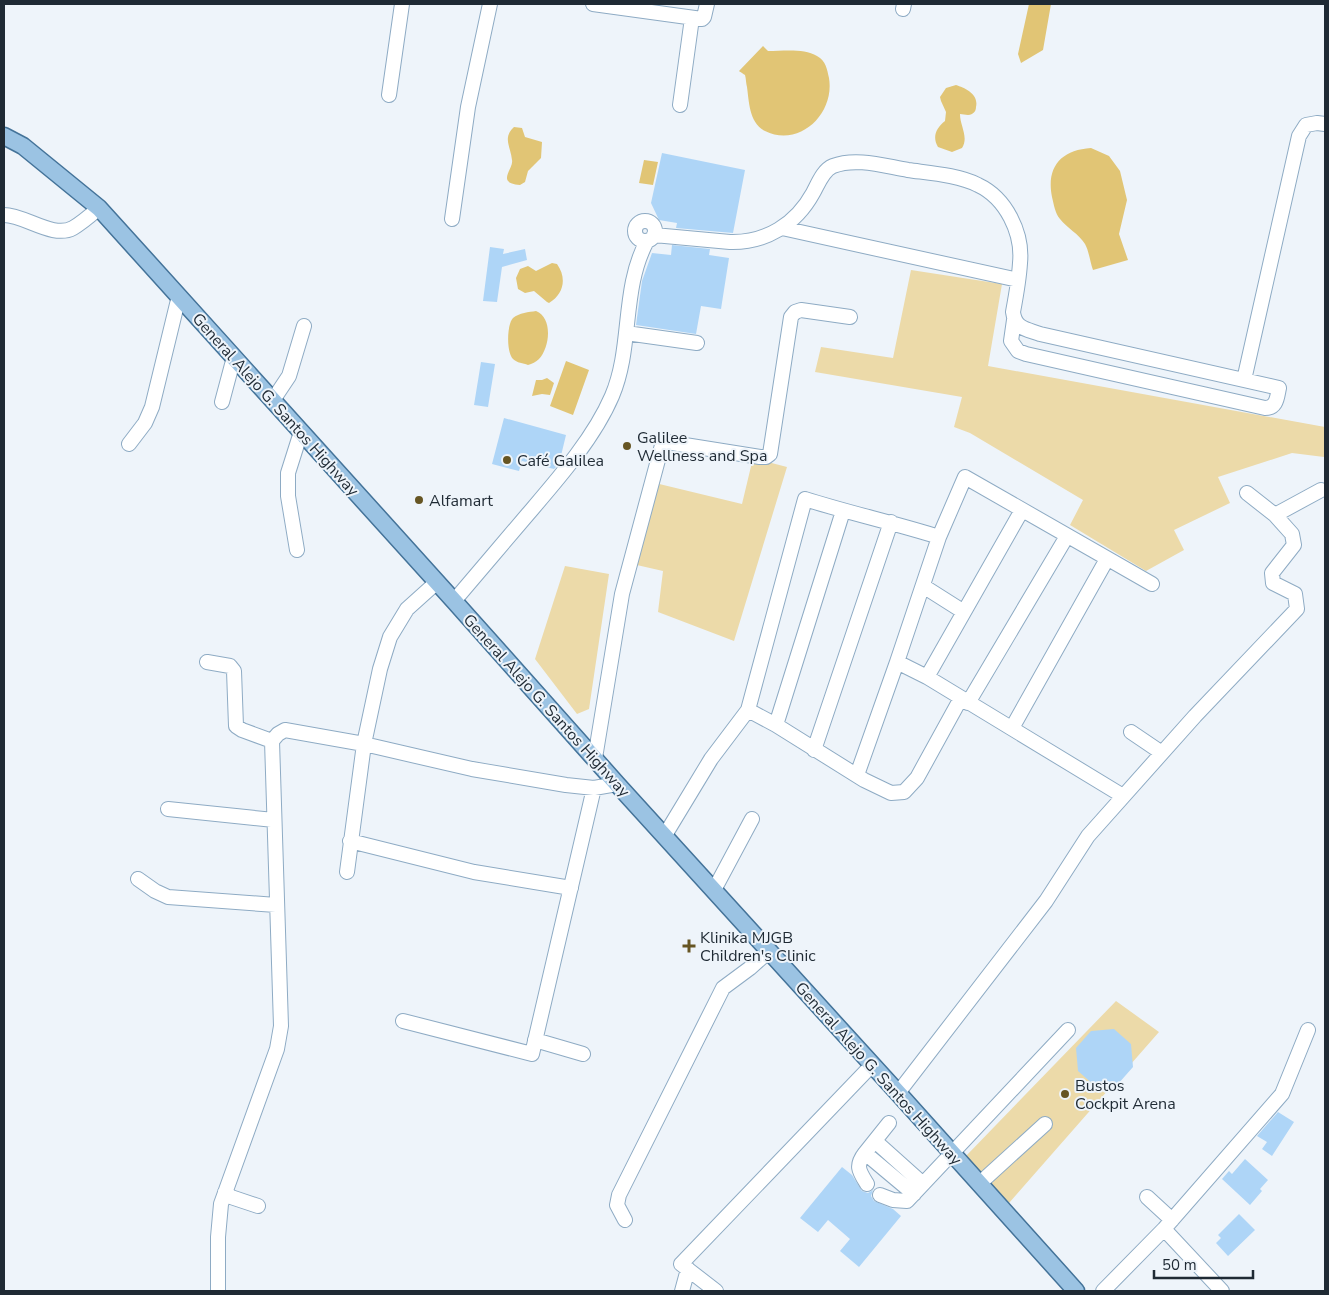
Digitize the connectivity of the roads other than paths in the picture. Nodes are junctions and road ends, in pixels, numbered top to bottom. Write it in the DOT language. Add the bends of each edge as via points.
graph roads {
  1 [pos="402,4"];
  2 [pos="490,4"];
  3 [pos="594,4"];
  4 [pos="707,4"];
  5 [pos="692,18"];
  6 [pos="389,95"];
  7 [pos="680,105"];
  8 [pos="1325,124"];
  9 [pos="4,136"];
  10 [pos="99,208"];
  11 [pos="4,215"];
  12 [pos="452,219"];
  13 [pos="782,228"];
  14 [pos="1018,280"];
  15 [pos="179,296"];
  16 [pos="850,317"];
  17 [pos="1014,320"];
  18 [pos="304,326"];
  19 [pos="626,333"];
  20 [pos="697,344"];
  21 [pos="234,357"];
  22 [pos="1244,380"];
  23 [pos="273,400"];
  24 [pos="222,402"];
  25 [pos="301,432"];
  26 [pos="129,444"];
  27 [pos="1321,490"];
  28 [pos="1247,493"];
  29 [pos="1022,510"];
  30 [pos="843,511"];
  31 [pos="1275,515"];
  32 [pos="891,522"];
  33 [pos="1067,536"];
  34 [pos="939,537"];
  35 [pos="297,550"];
  36 [pos="1108,559"];
  37 [pos="438,582"];
  38 [pos="1152,584"];
  39 [pos="923,586"];
  40 [pos="454,601"];
  41 [pos="964,612"];
  42 [pos="207,662"];
  43 [pos="897,662"];
  44 [pos="927,677"];
  45 [pos="964,701"];
  46 [pos="748,710"];
  47 [pos="776,725"];
  48 [pos="1012,728"];
  49 [pos="1131,732"];
  50 [pos="272,741"];
  51 [pos="364,744"];
  52 [pos="814,750"];
  53 [pos="1162,753"];
  54 [pos="594,758"];
  55 [pos="857,775"];
  56 [pos="617,784"];
  57 [pos="594,788"];
  58 [pos="1123,796"];
  59 [pos="168,809"];
  60 [pos="752,818"];
  61 [pos="274,820"];
  62 [pos="664,835"];
  63 [pos="350,841"];
  64 [pos="347,872"];
  65 [pos="138,879"];
  66 [pos="571,888"];
  67 [pos="714,890"];
  68 [pos="276,905"];
  69 [pos="769,951"];
  70 [pos="403,1021"];
  71 [pos="1068,1030"];
  72 [pos="1308,1030"];
  73 [pos="535,1040"];
  74 [pos="582,1054"];
  75 [pos="872,1065"];
  76 [pos="898,1093"];
  77 [pos="889,1123"];
  78 [pos="1045,1124"];
  79 [pos="875,1141"];
  80 [pos="865,1153"];
  81 [pos="952,1153"];
  82 [pos="867,1184"];
  83 [pos="979,1184"];
  84 [pos="918,1189"];
  85 [pos="225,1192"];
  86 [pos="880,1195"];
  87 [pos="1146,1197"];
  88 [pos="258,1206"];
  89 [pos="625,1220"];
  90 [pos="1168,1225"];
  91 [pos="688,1269"];
  92 [pos="1069,1289"];
  93 [pos="218,1291"];
  94 [pos="682,1291"];
  95 [pos="716,1291"];
  96 [pos="1103,1291"];
  97 [pos="1222,1291"];
  1 -- 6 [label="street"];
  2 -- 12 [label="street" via="468,108"];
  3 -- 5 [label="street"];
  4 -- 5 [label="street" via="702,19"];
  5 -- 7 [label="street"];
  8 -- 22 [label="street" via="1306,125 1299,136"];
  9 -- 10 [label="main road, General Alejo G. Santos Highway" via="23,146"];
  10 -- 11 [label="street" via="72,229 52,230"];
  10 -- 15 [label="main road, General Alejo G. Santos Highway"];
  13 -- 14 [label="street"];
  13 -- 14 [label="street" via="810,199 824,173 842,163 863,162 949,177 977,184 1005,208 1020,245"];
  13 -- 19 [label="street" via="763,238 741,242 651,238 633,278"];
  14 -- 17 [label="street"];
  15 -- 21 [label="main road, General Alejo G. Santos Highway"];
  15 -- 26 [label="street" via="152,407 145,423"];
  16 -- 54 [label="street" via="801,310 791,317 770,454 766,457 666,442 662,445 622,594"];
  17 -- 22 [label="street" via="1040,334"];
  17 -- 22 [label="street" via="1011,341 1018,351 1026,354 1266,408 1274,405 1279,388"];
  18 -- 23 [label="street" via="289,376"];
  19 -- 20 [label="street"];
  19 -- 40 [label="street" via="620,370 600,420 559,477"];
  21 -- 23 [label="main road, General Alejo G. Santos Highway"];
  21 -- 24 [label="street"];
  23 -- 25 [label="main road, General Alejo G. Santos Highway"];
  25 -- 35 [label="street" via="288,473 288,496"];
  25 -- 37 [label="main road, General Alejo G. Santos Highway"];
  27 -- 31 [label="street"];
  28 -- 31 [label="street"];
  29 -- 33 [label="street"];
  29 -- 34 [label="street" via="964,477"];
  29 -- 41 [label="street"];
  30 -- 32 [label="street"];
  30 -- 46 [label="street" via="805,499"];
  30 -- 47 [label="street"];
  31 -- 53 [label="street" via="1292,534 1294,545 1272,573 1273,583 1294,594 1297,609"];
  32 -- 34 [label="street"];
  32 -- 52 [label="street"];
  33 -- 36 [label="street"];
  33 -- 45 [label="street"];
  34 -- 39 [label="street"];
  36 -- 38 [label="street"];
  36 -- 48 [label="street"];
  37 -- 40 [label="main road, General Alejo G. Santos Highway"];
  37 -- 51 [label="street" via="407,609 390,637"];
  39 -- 41 [label="street"];
  39 -- 43 [label="street"];
  40 -- 54 [label="main road, General Alejo G. Santos Highway"];
  41 -- 44 [label="street"];
  42 -- 50 [label="street" via="230,666 234,671 236,726"];
  43 -- 44 [label="street"];
  43 -- 55 [label="street"];
  44 -- 45 [label="street"];
  45 -- 48 [label="street"];
  45 -- 55 [label="street" via="917,778 904,792 891,794"];
  46 -- 47 [label="street"];
  46 -- 62 [label="street" via="711,759"];
  47 -- 52 [label="street"];
  48 -- 58 [label="street"];
  49 -- 53 [label="street"];
  50 -- 51 [label="street" via="285,730"];
  50 -- 61 [label="street"];
  51 -- 57 [label="street" via="472,769"];
  51 -- 63 [label="street"];
  52 -- 55 [label="street"];
  53 -- 58 [label="street"];
  54 -- 56 [label="main road, General Alejo G. Santos Highway"];
  56 -- 57 [label="street"];
  56 -- 62 [label="main road, General Alejo G. Santos Highway"];
  57 -- 66 [label="street"];
  58 -- 76 [label="street" via="1088,836 1046,900"];
  59 -- 61 [label="street"];
  60 -- 67 [label="street"];
  61 -- 68 [label="street"];
  62 -- 67 [label="main road, General Alejo G. Santos Highway"];
  63 -- 64 [label="street"];
  63 -- 66 [label="street" via="474,872"];
  65 -- 68 [label="street" via="168,897"];
  66 -- 73 [label="street"];
  67 -- 69 [label="main road, General Alejo G. Santos Highway"];
  68 -- 85 [label="street" via="281,1026 276,1049"];
  69 -- 75 [label="main road, General Alejo G. Santos Highway"];
  69 -- 89 [label="street" via="723,988 619,1195 617,1205"];
  70 -- 73 [label="street" via="532,1054"];
  71 -- 81 [label="street"];
  72 -- 90 [label="street" via="1282,1094"];
  73 -- 74 [label="street"];
  75 -- 76 [label="main road, General Alejo G. Santos Highway"];
  75 -- 91 [label="street" via="681,1264"];
  76 -- 81 [label="main road, General Alejo G. Santos Highway"];
  77 -- 79 [label="street"];
  78 -- 83 [label="street"];
  79 -- 80 [label="street"];
  79 -- 84 [label="street"];
  80 -- 82 [label="street" via="859,1170"];
  80 -- 84 [label="street"];
  81 -- 83 [label="main road, General Alejo G. Santos Highway"];
  81 -- 84 [label="street"];
  83 -- 92 [label="main road, General Alejo G. Santos Highway"];
  84 -- 86 [label="street" via="907,1201"];
  85 -- 88 [label="street"];
  85 -- 93 [label="street" via="218,1237"];
  87 -- 90 [label="street"];
  90 -- 96 [label="street"];
  90 -- 97 [label="street"];
  91 -- 94 [label="street"];
  91 -- 95 [label="street"];
}
